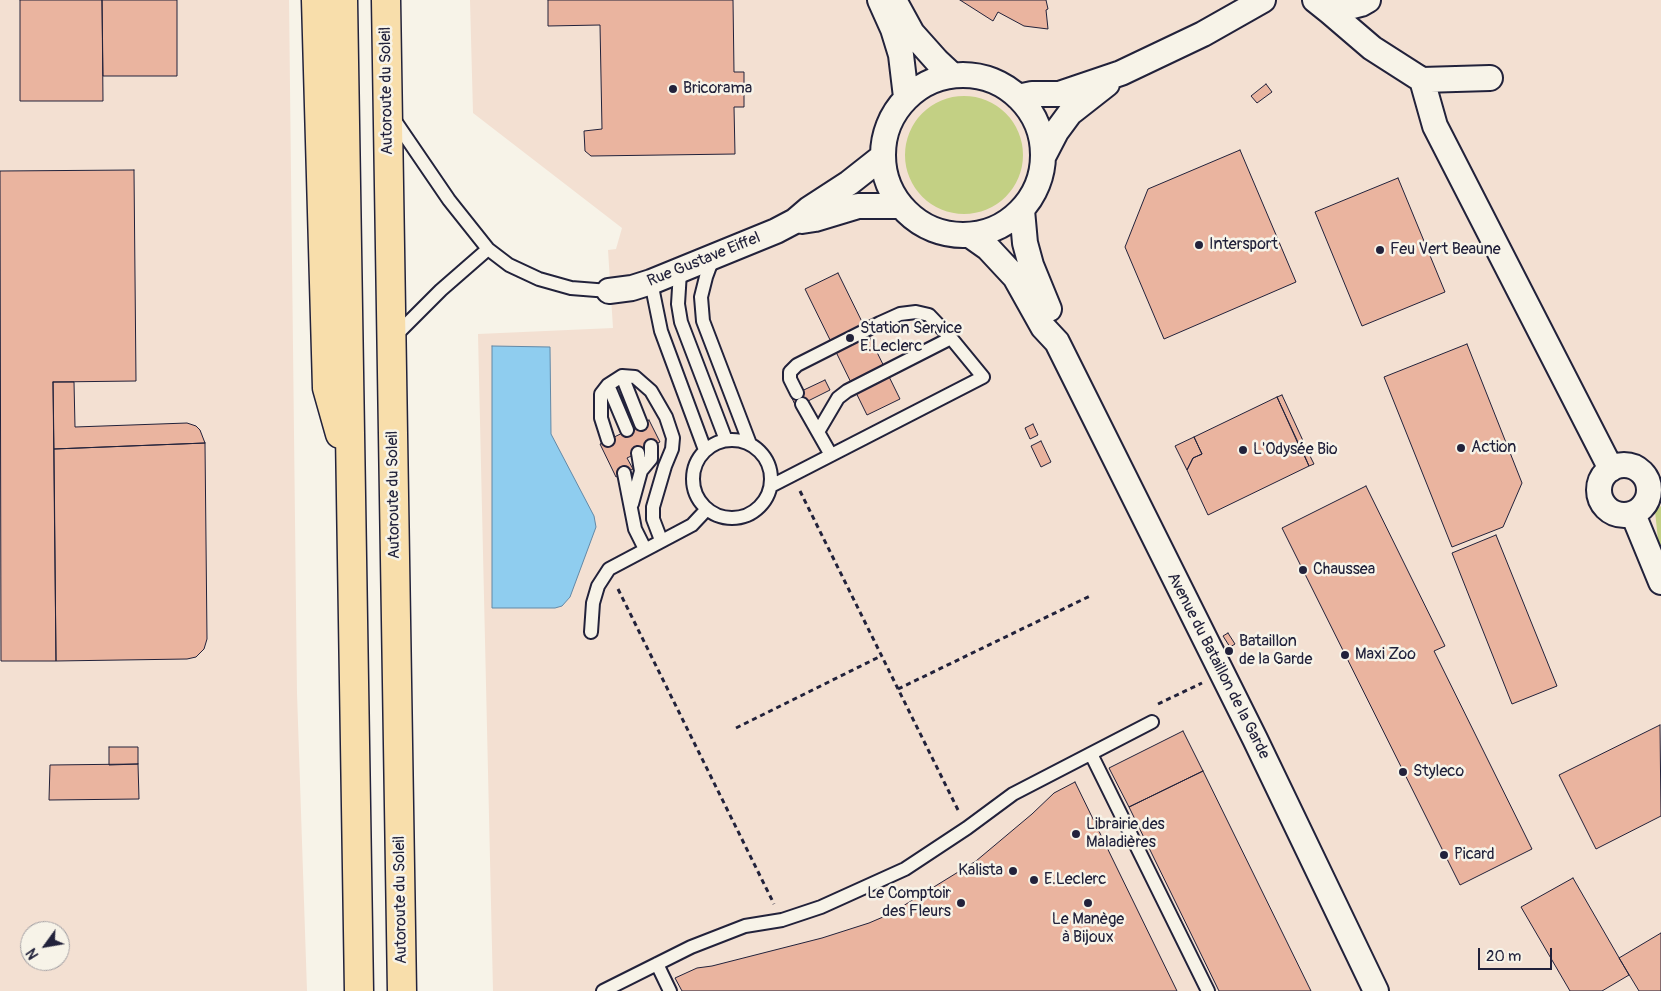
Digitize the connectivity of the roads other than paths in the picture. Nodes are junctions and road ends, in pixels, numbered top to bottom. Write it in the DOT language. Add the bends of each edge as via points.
graph roads {
  1 [pos="316,0"];
  2 [pos="343,0"];
  3 [pos="386,0"];
  4 [pos="880,0"];
  5 [pos="894,0"];
  6 [pos="1263,0"];
  7 [pos="1368,0"];
  8 [pos="1322,6"];
  9 [pos="1121,73"];
  10 [pos="952,75"];
  11 [pos="1490,78"];
  12 [pos="1422,80"];
  13 [pos="906,97"];
  14 [pos="1018,97"];
  15 [pos="387,110"];
  16 [pos="882,157"];
  17 [pos="1043,157"];
  18 [pos="900,206"];
  19 [pos="1022,210"];
  20 [pos="796,221"];
  21 [pos="971,236"];
  22 [pos="488,249"];
  23 [pos="714,258"];
  24 [pos="680,272"];
  25 [pos="651,282"];
  26 [pos="609,291"];
  27 [pos="951,338"];
  28 [pos="391,340"];
  29 [pos="1057,342"];
  30 [pos="622,376"];
  31 [pos="608,385"];
  32 [pos="641,424"];
  33 [pos="627,430"];
  34 [pos="818,432"];
  35 [pos="608,440"];
  36 [pos="726,440"];
  37 [pos="750,444"];
  38 [pos="651,446"];
  39 [pos="705,450"];
  40 [pos="638,453"];
  41 [pos="831,455"];
  42 [pos="1611,469"];
  43 [pos="641,470"];
  44 [pos="350,473"];
  45 [pos="624,473"];
  46 [pos="1654,479"];
  47 [pos="771,486"];
  48 [pos="630,508"];
  49 [pos="706,509"];
  50 [pos="1633,514"];
  51 [pos="661,540"];
  52 [pos="645,549"];
  53 [pos="1661,582"];
  54 [pos="591,632"];
  55 [pos="1152,722"];
  56 [pos="1091,754"];
  57 [pos="657,964"];
  58 [pos="609,990"];
  59 [pos="359,991"];
  60 [pos="402,991"];
  61 [pos="670,991"];
  62 [pos="1208,991"];
  63 [pos="1376,991"];
  1 -- 44 [label="highway" via="327,388"];
  2 -- 44 [label="highway"];
  3 -- 15 [label="highway, Autoroute du Soleil"];
  4 -- 13 [label="street" via="901,55"];
  5 -- 10 [label="street" via="912,33"];
  6 -- 9 [label="street" via="1203,34"];
  7 -- 8 [label="street" via="1361,4"];
  8 -- 12 [label="street" via="1372,48"];
  9 -- 14 [label="street" via="1059,94"];
  9 -- 17 [label="street" via="1070,113"];
  10 -- 13 [label="street" via="927,82"];
  10 -- 14 [label="street" via="976,76 999,83"];
  11 -- 12 [label="street"];
  12 -- 42 [label="street" via="1435,126"];
  13 -- 16 [label="street" via="892,115 884,135"];
  14 -- 17 [label="street" via="1032,114 1041,135"];
  15 -- 22 [label="lane" via="449,200"];
  15 -- 28 [label="highway, Autoroute du Soleil"];
  16 -- 18 [label="street" via="887,183"];
  16 -- 20 [label="street, Rue Gustave Eiffel"];
  17 -- 19 [label="street" via="1033,195"];
  18 -- 20 [label="street, Rue Gustave Eiffel" via="858,206 815,219"];
  18 -- 21 [label="street" via="914,220 932,230"];
  19 -- 21 [label="street" via="1007,223"];
  19 -- 29 [label="street, Avenue du Bataillon de la Garde" via="1025,243 1054,321"];
  20 -- 23 [label="street, Rue Gustave Eiffel"];
  21 -- 29 [label="street, Avenue du Bataillon de la Garde" via="988,248 1015,277 1043,327"];
  22 -- 26 [label="lane" via="509,265 540,279 571,288"];
  22 -- 28 [label="lane"];
  23 -- 24 [label="street, Rue Gustave Eiffel"];
  23 -- 37 [label="lane" via="701,297 703,321"];
  24 -- 25 [label="street, Rue Gustave Eiffel"];
  24 -- 36 [label="lane" via="678,304 681,322"];
  25 -- 26 [label="street, Rue Gustave Eiffel"];
  25 -- 39 [label="lane" via="661,331"];
  27 -- 34 [label="lane" via="846,391 838,398"];
  27 -- 34 [label="lane" via="929,315 916,312 900,314 796,365 790,372 790,379"];
  27 -- 41 [label="lane" via="983,377"];
  28 -- 60 [label="highway, Autoroute du Soleil"];
  29 -- 63 [label="street, Avenue du Bataillon de la Garde"];
  30 -- 31 [label="lane"];
  30 -- 32 [label="lane"];
  30 -- 51 [label="lane" via="635,377 650,391 666,416 674,438 652,507"];
  31 -- 33 [label="lane"];
  31 -- 35 [label="lane" via="602,394 601,418"];
  34 -- 41 [label="lane"];
  36 -- 37 [label="lane"];
  36 -- 39 [label="lane"];
  37 -- 47 [label="lane" via="768,462"];
  38 -- 43 [label="lane" via="650,459"];
  39 -- 49 [label="lane" via="698,459 694,485"];
  40 -- 43 [label="lane"];
  41 -- 47 [label="lane"];
  42 -- 46 [label="street" via="1619,466 1635,468"];
  42 -- 50 [label="street" via="1601,482 1604,505 1617,514"];
  43 -- 48 [label="lane"];
  44 -- 59 [label="highway"];
  45 -- 48 [label="lane"];
  46 -- 50 [label="street" via="1646,503"];
  47 -- 49 [label="lane" via="763,503 744,516 718,516"];
  48 -- 52 [label="lane" via="635,529"];
  49 -- 51 [label="lane" via="692,525"];
  50 -- 53 [label="street"];
  51 -- 52 [label="lane"];
  52 -- 54 [label="lane" via="609,569 598,586 593,603"];
  55 -- 56 [label="lane"];
  56 -- 57 [label="lane" via="1013,794 904,869 821,907 782,920 745,926"];
  56 -- 62 [label="lane"];
  57 -- 58 [label="lane"];
  57 -- 61 [label="lane"];
}
